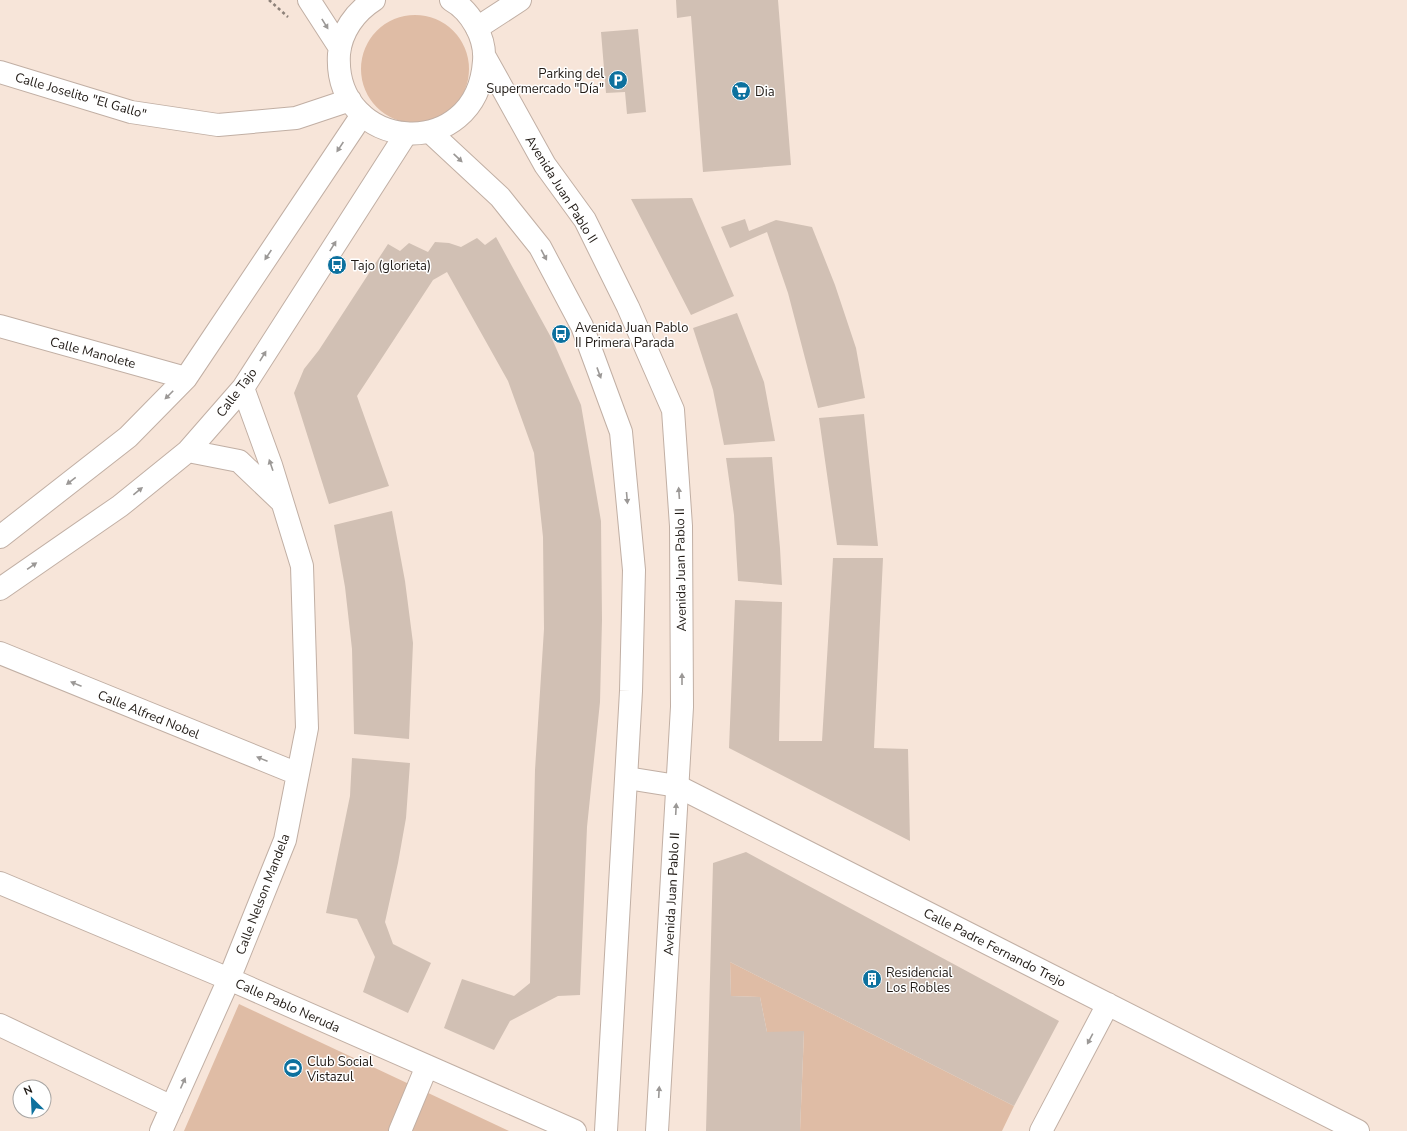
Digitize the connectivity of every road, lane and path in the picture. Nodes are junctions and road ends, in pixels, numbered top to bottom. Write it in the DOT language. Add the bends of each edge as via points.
graph roads {
  1 [pos="269,0"];
  2 [pos="309,0"];
  3 [pos="374,0"];
  4 [pos="451,0"];
  5 [pos="520,0"];
  6 [pos="292,21"];
  7 [pos="477,28"];
  8 [pos="340,48"];
  9 [pos="485,57"];
  10 [pos="0,72"];
  11 [pos="356,107"];
  12 [pos="430,132"];
  13 [pos="406,134"];
  14 [pos="0,326"];
  15 [pos="186,378"];
  16 [pos="243,388"];
  17 [pos="188,451"];
  18 [pos="282,502"];
  19 [pos="0,537"];
  20 [pos="0,589"];
  21 [pos="0,653"];
  22 [pos="298,774"];
  23 [pos="627,778"];
  24 [pos="678,786"];
  25 [pos="0,883"];
  26 [pos="229,979"];
  27 [pos="1108,1004"];
  28 [pos="0,1025"];
  29 [pos="427,1066"];
  30 [pos="172,1107"];
  31 [pos="161,1131"];
  32 [pos="400,1131"];
  33 [pos="576,1131"];
  34 [pos="606,1131"];
  35 [pos="657,1131"];
  36 [pos="1041,1131"];
  37 [pos="1358,1131"];
  1 -- 6 [label="path"];
  2 -- 8 [label="street, one-way"];
  3 -- 8 [label="street" via="362,8 348,26"];
  4 -- 7 [label="street" via="468,14"];
  5 -- 7 [label="street"];
  7 -- 9 [label="street"];
  8 -- 11 [label="street" via="338,66 342,83"];
  9 -- 12 [label="street" via="483,77 476,96 464,112 449,124"];
  24 -- 9 [label="street, Avenida Juan Pablo II, one-way" via="682,707 681,526 673,410 628,307 585,220 545,165"];
  10 -- 11 [label="street, Calle Joselito \"El Gallo\"" via="131,112 218,125 296,118"];
  11 -- 13 [label="street" via="382,128"];
  11 -- 15 [label="street, one-way"];
  12 -- 13 [label="street"];
  12 -- 23 [label="street, one-way" via="500,197 540,247 582,326 621,432 634,570 631,720"];
  16 -- 13 [label="street, Calle Tajo, one-way"];
  14 -- 15 [label="street, Calle Manolete"];
  15 -- 19 [label="street, one-way" via="128,437"];
  16 -- 17 [label="street, Calle Tajo"];
  18 -- 16 [label="street, Calle Nelson Mandela, one-way"];
  17 -- 18 [label="street, Calle Nelson Mandela" via="238,461"];
  20 -- 17 [label="street, Calle Tajo, one-way" via="120,506"];
  18 -- 22 [label="street, Calle Nelson Mandela" via="302,566 307,728"];
  22 -- 21 [label="street, Calle Alfred Nobel, one-way"];
  22 -- 26 [label="street, Calle Nelson Mandela" via="285,840"];
  23 -- 24 [label="street, Calle Padre Fernando Trejo"];
  23 -- 34 [label="street"];
  24 -- 27 [label="street, Calle Padre Fernando Trejo"];
  35 -- 24 [label="street, Avenida Juan Pablo II, one-way"];
  25 -- 26 [label="street, Calle Pablo Neruda"];
  26 -- 29 [label="street, Calle Pablo Neruda"];
  30 -- 26 [label="street, Calle Nelson Mandela, one-way"];
  27 -- 36 [label="street, one-way"];
  27 -- 37 [label="street, Calle Padre Fernando Trejo"];
  28 -- 30 [label="street"];
  29 -- 32 [label="street"];
  29 -- 33 [label="street, Calle Pablo Neruda"];
  30 -- 31 [label="street, Calle Nelson Mandela"];
}
